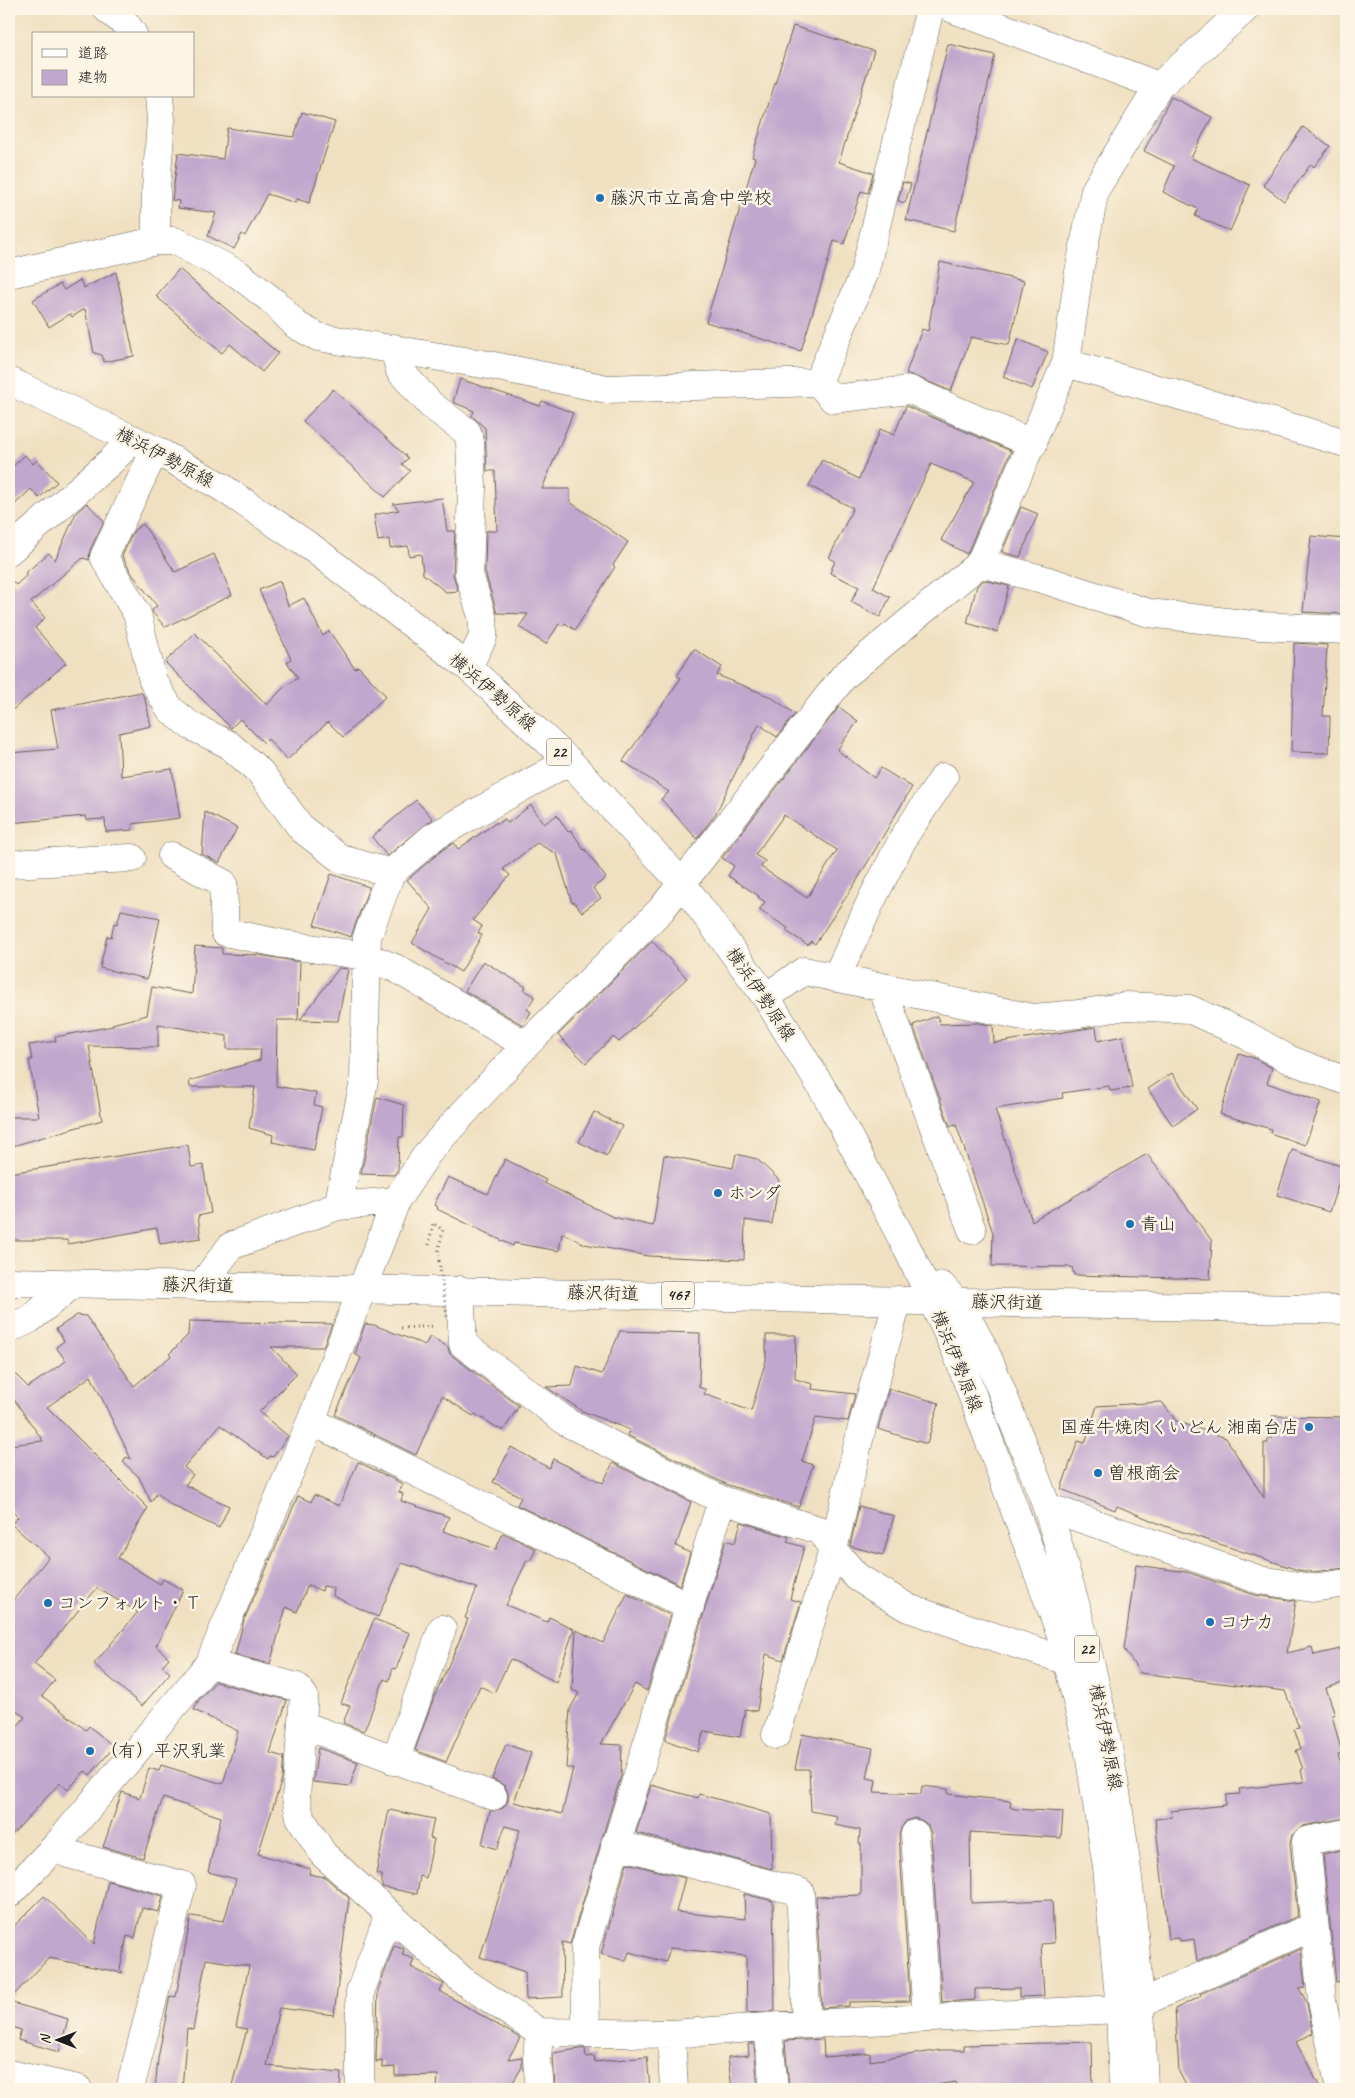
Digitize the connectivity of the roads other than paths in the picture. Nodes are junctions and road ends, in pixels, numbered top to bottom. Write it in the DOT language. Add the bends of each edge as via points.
graph roads {
  1 [pos="107,9"];
  2 [pos="930,9"];
  3 [pos="953,9"];
  4 [pos="1245,9"];
  5 [pos="132,32"];
  6 [pos="1160,86"];
  7 [pos="159,98"];
  8 [pos="156,241"];
  9 [pos="9,274"];
  10 [pos="394,348"];
  11 [pos="1066,363"];
  12 [pos="9,381"];
  13 [pos="818,382"];
  14 [pos="1346,443"];
  15 [pos="1033,444"];
  16 [pos="144,445"];
  17 [pos="9,551"];
  18 [pos="980,563"];
  19 [pos="1346,630"];
  20 [pos="468,667"];
  21 [pos="569,762"];
  22 [pos="944,778"];
  23 [pos="172,856"];
  24 [pos="132,858"];
  25 [pos="9,864"];
  26 [pos="391,873"];
  27 [pos="682,883"];
  28 [pos="365,956"];
  29 [pos="836,978"];
  30 [pos="882,987"];
  31 [pos="766,997"];
  32 [pos="526,1045"];
  33 [pos="1346,1081"];
  34 [pos="396,1201"];
  35 [pos="338,1206"];
  36 [pos="972,1230"];
  37 [pos="9,1282"];
  38 [pos="73,1284"];
  39 [pos="202,1286"];
  40 [pos="363,1288"];
  41 [pos="460,1290"];
  42 [pos="898,1300"];
  43 [pos="944,1301"];
  44 [pos="1346,1310"];
  45 [pos="9,1329"];
  46 [pos="311,1421"];
  47 [pos="722,1500"];
  48 [pos="1047,1507"];
  49 [pos="833,1550"];
  50 [pos="1346,1583"];
  51 [pos="690,1607"];
  52 [pos="442,1630"];
  53 [pos="1067,1661"];
  54 [pos="209,1664"];
  55 [pos="303,1725"];
  56 [pos="776,1735"];
  57 [pos="395,1761"];
  58 [pos="493,1796"];
  59 [pos="1346,1833"];
  60 [pos="915,1834"];
  61 [pos="615,1844"];
  62 [pos="56,1846"];
  63 [pos="9,1894"];
  64 [pos="389,1914"];
  65 [pos="1314,1926"];
  66 [pos="1131,2006"];
  67 [pos="927,2018"];
  68 [pos="807,2024"];
  69 [pos="768,2028"];
  70 [pos="539,2032"];
  71 [pos="586,2033"];
  72 [pos="670,2034"];
  73 [pos="9,2074"];
  74 [pos="78,2089"];
  75 [pos="130,2089"];
  76 [pos="360,2089"];
  77 [pos="540,2089"];
  78 [pos="674,2089"];
  79 [pos="774,2089"];
  80 [pos="1123,2089"];
  81 [pos="1144,2089"];
  82 [pos="1340,2089"];
  1 -- 5 [label="main road"];
  2 -- 13 [label="main road" via="864,274"];
  3 -- 6 [label="main road"];
  4 -- 6 [label="main road"];
  6 -- 11 [label="main road" via="1095,190"];
  7 -- 8 [label="main road"];
  8 -- 9 [label="main road"];
  8 -- 10 [label="main road" via="175,241 238,274 274,302 296,325 318,337"];
  10 -- 13 [label="main road" via="607,389"];
  10 -- 20 [label="main road" via="400,371 432,405 467,432 470,442 472,488 468,574 483,620 483,637"];
  11 -- 14 [label="main road"];
  11 -- 15 [label="main road"];
  12 -- 16 [label="main road, 横浜伊勢原線 / 22"];
  13 -- 15 [label="main road" via="833,398 910,390"];
  15 -- 18 [label="main road"];
  16 -- 17 [label="main road" via="110,462"];
  16 -- 20 [label="main road, 横浜伊勢原線 / 22" via="220,486 277,523"];
  16 -- 26 [label="main road" via="104,557 137,614 152,681 170,709 191,726 228,744 260,772 302,829 341,859"];
  18 -- 19 [label="main road" via="1149,613 1261,626"];
  18 -- 27 [label="main road" via="844,676"];
  20 -- 21 [label="main road, 横浜伊勢原線 / 22"];
  21 -- 26 [label="main road" via="433,837"];
  21 -- 27 [label="main road, 横浜伊勢原線 / 22"];
  22 -- 29 [label="main road" via="905,835"];
  23 -- 28 [label="main road" via="223,883 225,932"];
  24 -- 25 [label="main road"];
  26 -- 28 [label="main road" via="367,937"];
  27 -- 31 [label="main road, 横浜伊勢原線 / 22"];
  27 -- 32 [label="main road" via="662,910"];
  28 -- 32 [label="main road" via="395,968"];
  28 -- 35 [label="main road" via="364,1081"];
  29 -- 30 [label="main road"];
  29 -- 31 [label="main road" via="804,971"];
  30 -- 33 [label="main road" via="1033,1018 1126,1006 1189,1008 1288,1059"];
  30 -- 36 [label="main road"];
  31 -- 43 [label="main road, 横浜伊勢原線 / 22" via="828,1098 907,1248"];
  32 -- 34 [label="main road" via="427,1154"];
  34 -- 35 [label="main road"];
  34 -- 40 [label="main road"];
  35 -- 39 [label="main road" via="231,1246"];
  37 -- 38 [label="main road, 藤沢街道 / 467"];
  38 -- 39 [label="main road, 藤沢街道 / 467"];
  38 -- 45 [label="main road" via="30,1319"];
  39 -- 40 [label="main road, 藤沢街道 / 467"];
  40 -- 41 [label="main road, 藤沢街道 / 467"];
  40 -- 46 [label="main road"];
  41 -- 42 [label="main road, 藤沢街道 / 467"];
  41 -- 47 [label="main road" via="463,1344 568,1423"];
  42 -- 43 [label="main road, 藤沢街道 / 467"];
  42 -- 49 [label="main road" via="862,1427"];
  43 -- 44 [label="main road, 藤沢街道 / 467"];
  43 -- 48 [label="main road, 横浜伊勢原線 / 22" via="986,1351"];
  43 -- 53 [label="main road, 横浜伊勢原線 / 22" via="962,1368 1061,1635"];
  46 -- 51 [label="main road"];
  46 -- 54 [label="main road"];
  47 -- 49 [label="main road" via="822,1531"];
  47 -- 51 [label="main road"];
  48 -- 50 [label="main road" via="1260,1580 1312,1588"];
  48 -- 66 [label="main road, 横浜伊勢原線 / 22" via="1084,1633 1110,1747 1129,1867"];
  49 -- 53 [label="main road" via="857,1577 908,1608"];
  49 -- 56 [label="main road"];
  51 -- 61 [label="main road"];
  52 -- 57 [label="main road"];
  53 -- 66 [label="main road, 横浜伊勢原線 / 22" via="1088,1747"];
  54 -- 55 [label="main road" via="298,1687 304,1696"];
  54 -- 62 [label="main road"];
  55 -- 57 [label="main road"];
  55 -- 64 [label="main road" via="296,1797 300,1817 323,1854"];
  57 -- 58 [label="main road"];
  59 -- 65 [label="main road" via="1306,1841"];
  60 -- 67 [label="main road"];
  61 -- 68 [label="main road" via="800,1892"];
  61 -- 71 [label="main road" via="585,1947"];
  62 -- 63 [label="main road"];
  62 -- 75 [label="main road" via="68,1854 182,1885"];
  64 -- 70 [label="main road" via="462,1980"];
  64 -- 76 [label="main road" via="360,1992"];
  65 -- 66 [label="main road"];
  65 -- 82 [label="main road" via="1322,2001"];
  66 -- 67 [label="main road"];
  66 -- 80 [label="main road, 横浜伊勢原線 / 22"];
  66 -- 81 [label="main road, 横浜伊勢原線 / 22"];
  67 -- 68 [label="main road"];
  68 -- 69 [label="main road"];
  69 -- 72 [label="main road"];
  69 -- 79 [label="main road"];
  70 -- 71 [label="main road"];
  70 -- 77 [label="main road"];
  71 -- 72 [label="main road"];
  72 -- 78 [label="main road"];
  73 -- 74 [label="main road"];
}
